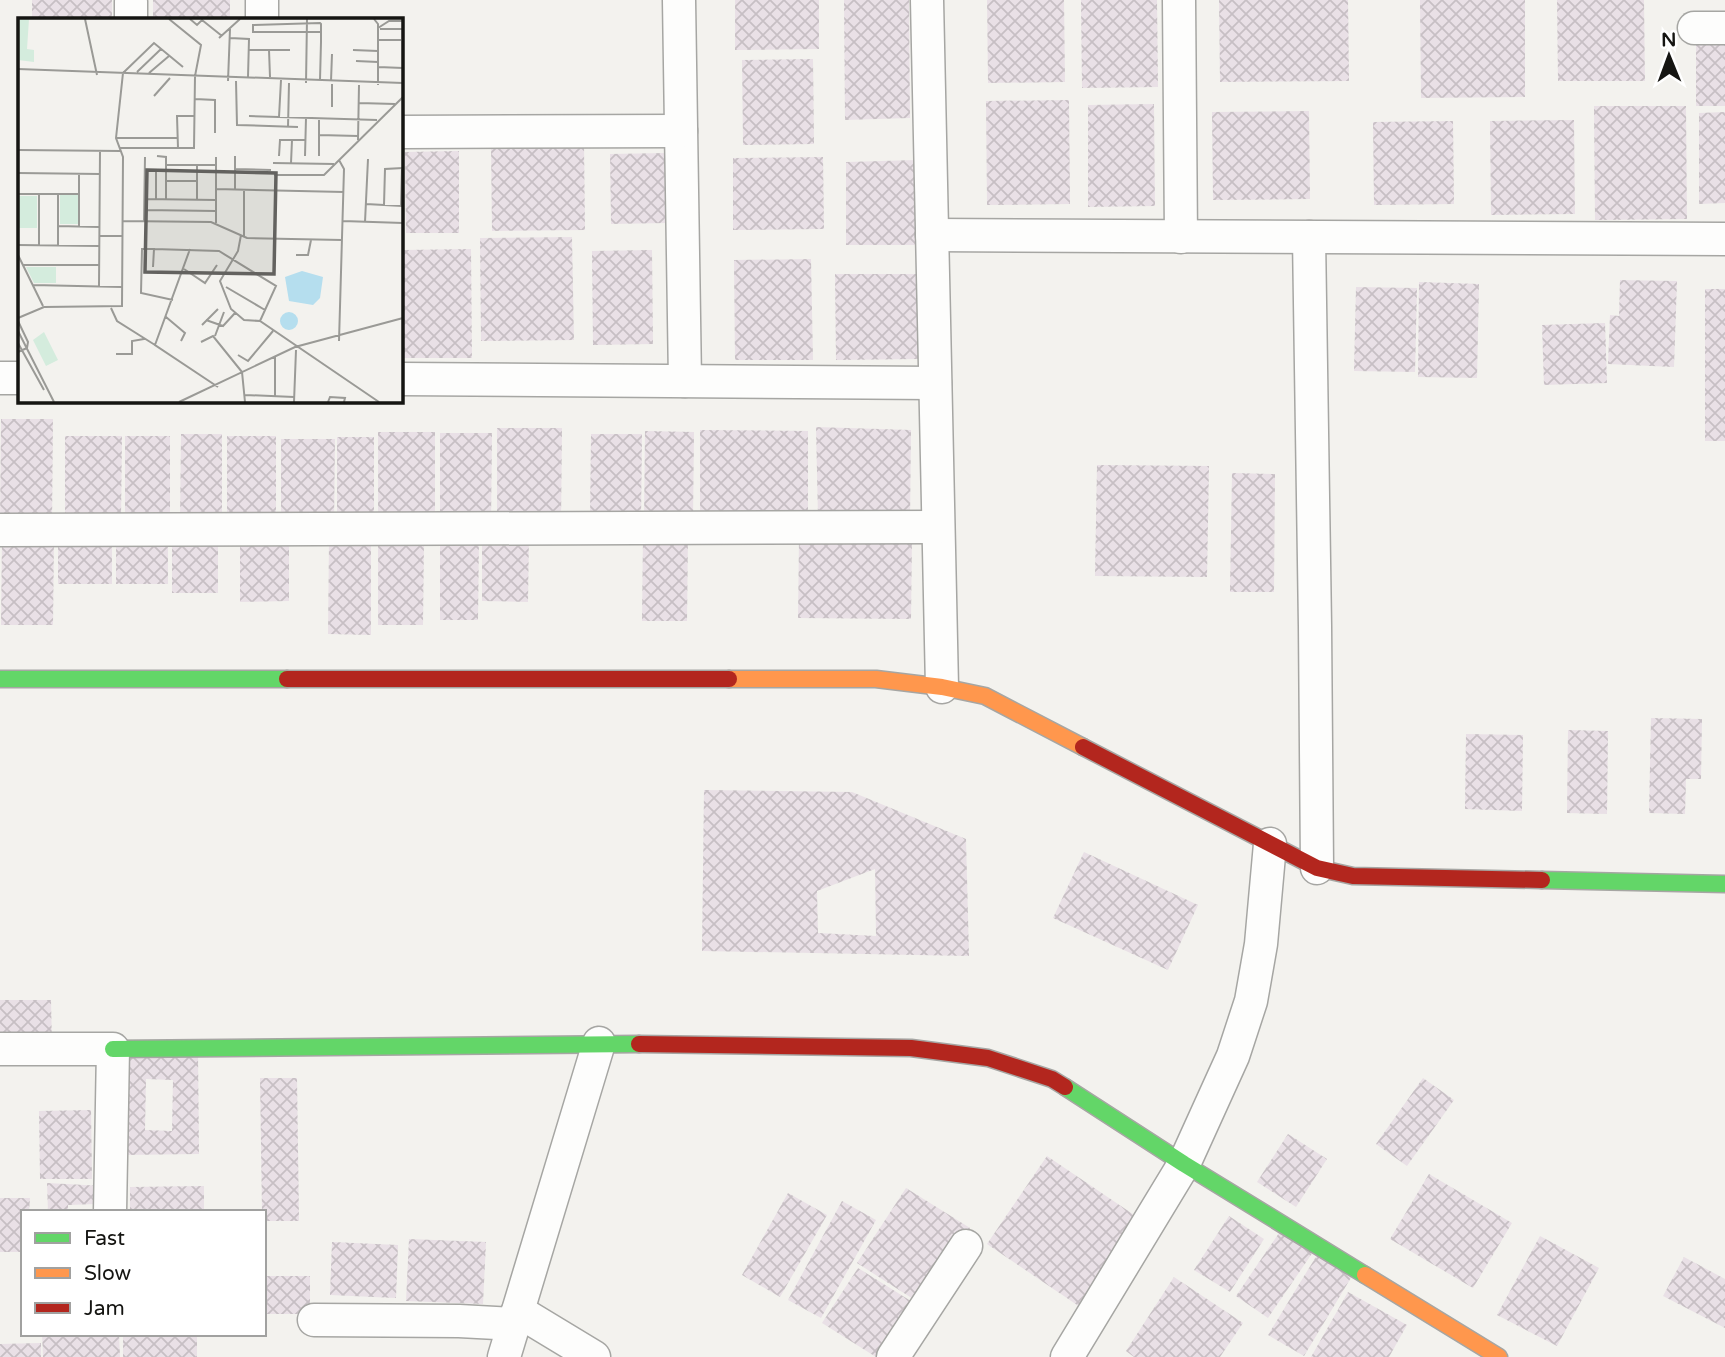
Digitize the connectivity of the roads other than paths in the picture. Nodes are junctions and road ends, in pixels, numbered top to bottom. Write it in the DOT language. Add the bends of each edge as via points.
graph roads {
  1 [pos="262,0"];
  2 [pos="679,0"];
  3 [pos="927,0"];
  4 [pos="1179,0"];
  5 [pos="262,18"];
  6 [pos="1694,28"];
  7 [pos="1725,28"];
  8 [pos="681,131"];
  9 [pos="402,132"];
  10 [pos="932,235"];
  11 [pos="1181,236"];
  12 [pos="1309,237"];
  13 [pos="1725,239"];
  14 [pos="0,378"];
  15 [pos="18,378"];
  16 [pos="402,379"];
  17 [pos="685,381"];
  18 [pos="935,383"];
  19 [pos="938,527"];
  20 [pos="0,530"];
  21 [pos="0,679"];
  22 [pos="942,687"];
  23 [pos="1270,844"];
  24 [pos="1317,868"];
  25 [pos="1725,884"];
  26 [pos="599,1043"];
  27 [pos="0,1049"];
  28 [pos="113,1049"];
  29 [pos="1184,1164"];
  30 [pos="110,1210"];
  31 [pos="966,1246"];
  32 [pos="516,1317"];
  33 [pos="314,1320"];
  34 [pos="504,1357"];
  35 [pos="594,1357"];
  36 [pos="893,1357"];
  37 [pos="1067,1357"];
  38 [pos="1499,1357"];
  1 -- 5 [label="street"];
  2 -- 8 [label="street"];
  3 -- 10 [label="street"];
  4 -- 11 [label="street"];
  6 -- 7 [label="street"];
  8 -- 9 [label="street"];
  8 -- 17 [label="street"];
  10 -- 11 [label="street"];
  10 -- 18 [label="street"];
  11 -- 12 [label="street"];
  12 -- 13 [label="street"];
  12 -- 24 [label="street"];
  14 -- 15 [label="street"];
  16 -- 17 [label="street"];
  17 -- 18 [label="street"];
  18 -- 19 [label="street"];
  19 -- 20 [label="street"];
  19 -- 22 [label="street"];
  21 -- 22 [label="street" via="876,679"];
  22 -- 23 [label="street" via="985,695"];
  23 -- 24 [label="street"];
  23 -- 29 [label="street" via="1251,1001 1233,1056"];
  24 -- 25 [label="street" via="1353,876"];
  26 -- 28 [label="street"];
  26 -- 29 [label="street" via="911,1048 988,1058 1052,1079"];
  26 -- 32 [label="street"];
  27 -- 28 [label="street"];
  28 -- 30 [label="street"];
  29 -- 37 [label="street"];
  29 -- 38 [label="street"];
  31 -- 36 [label="street"];
  32 -- 33 [label="street"];
  32 -- 34 [label="street"];
  32 -- 35 [label="street"];
}
